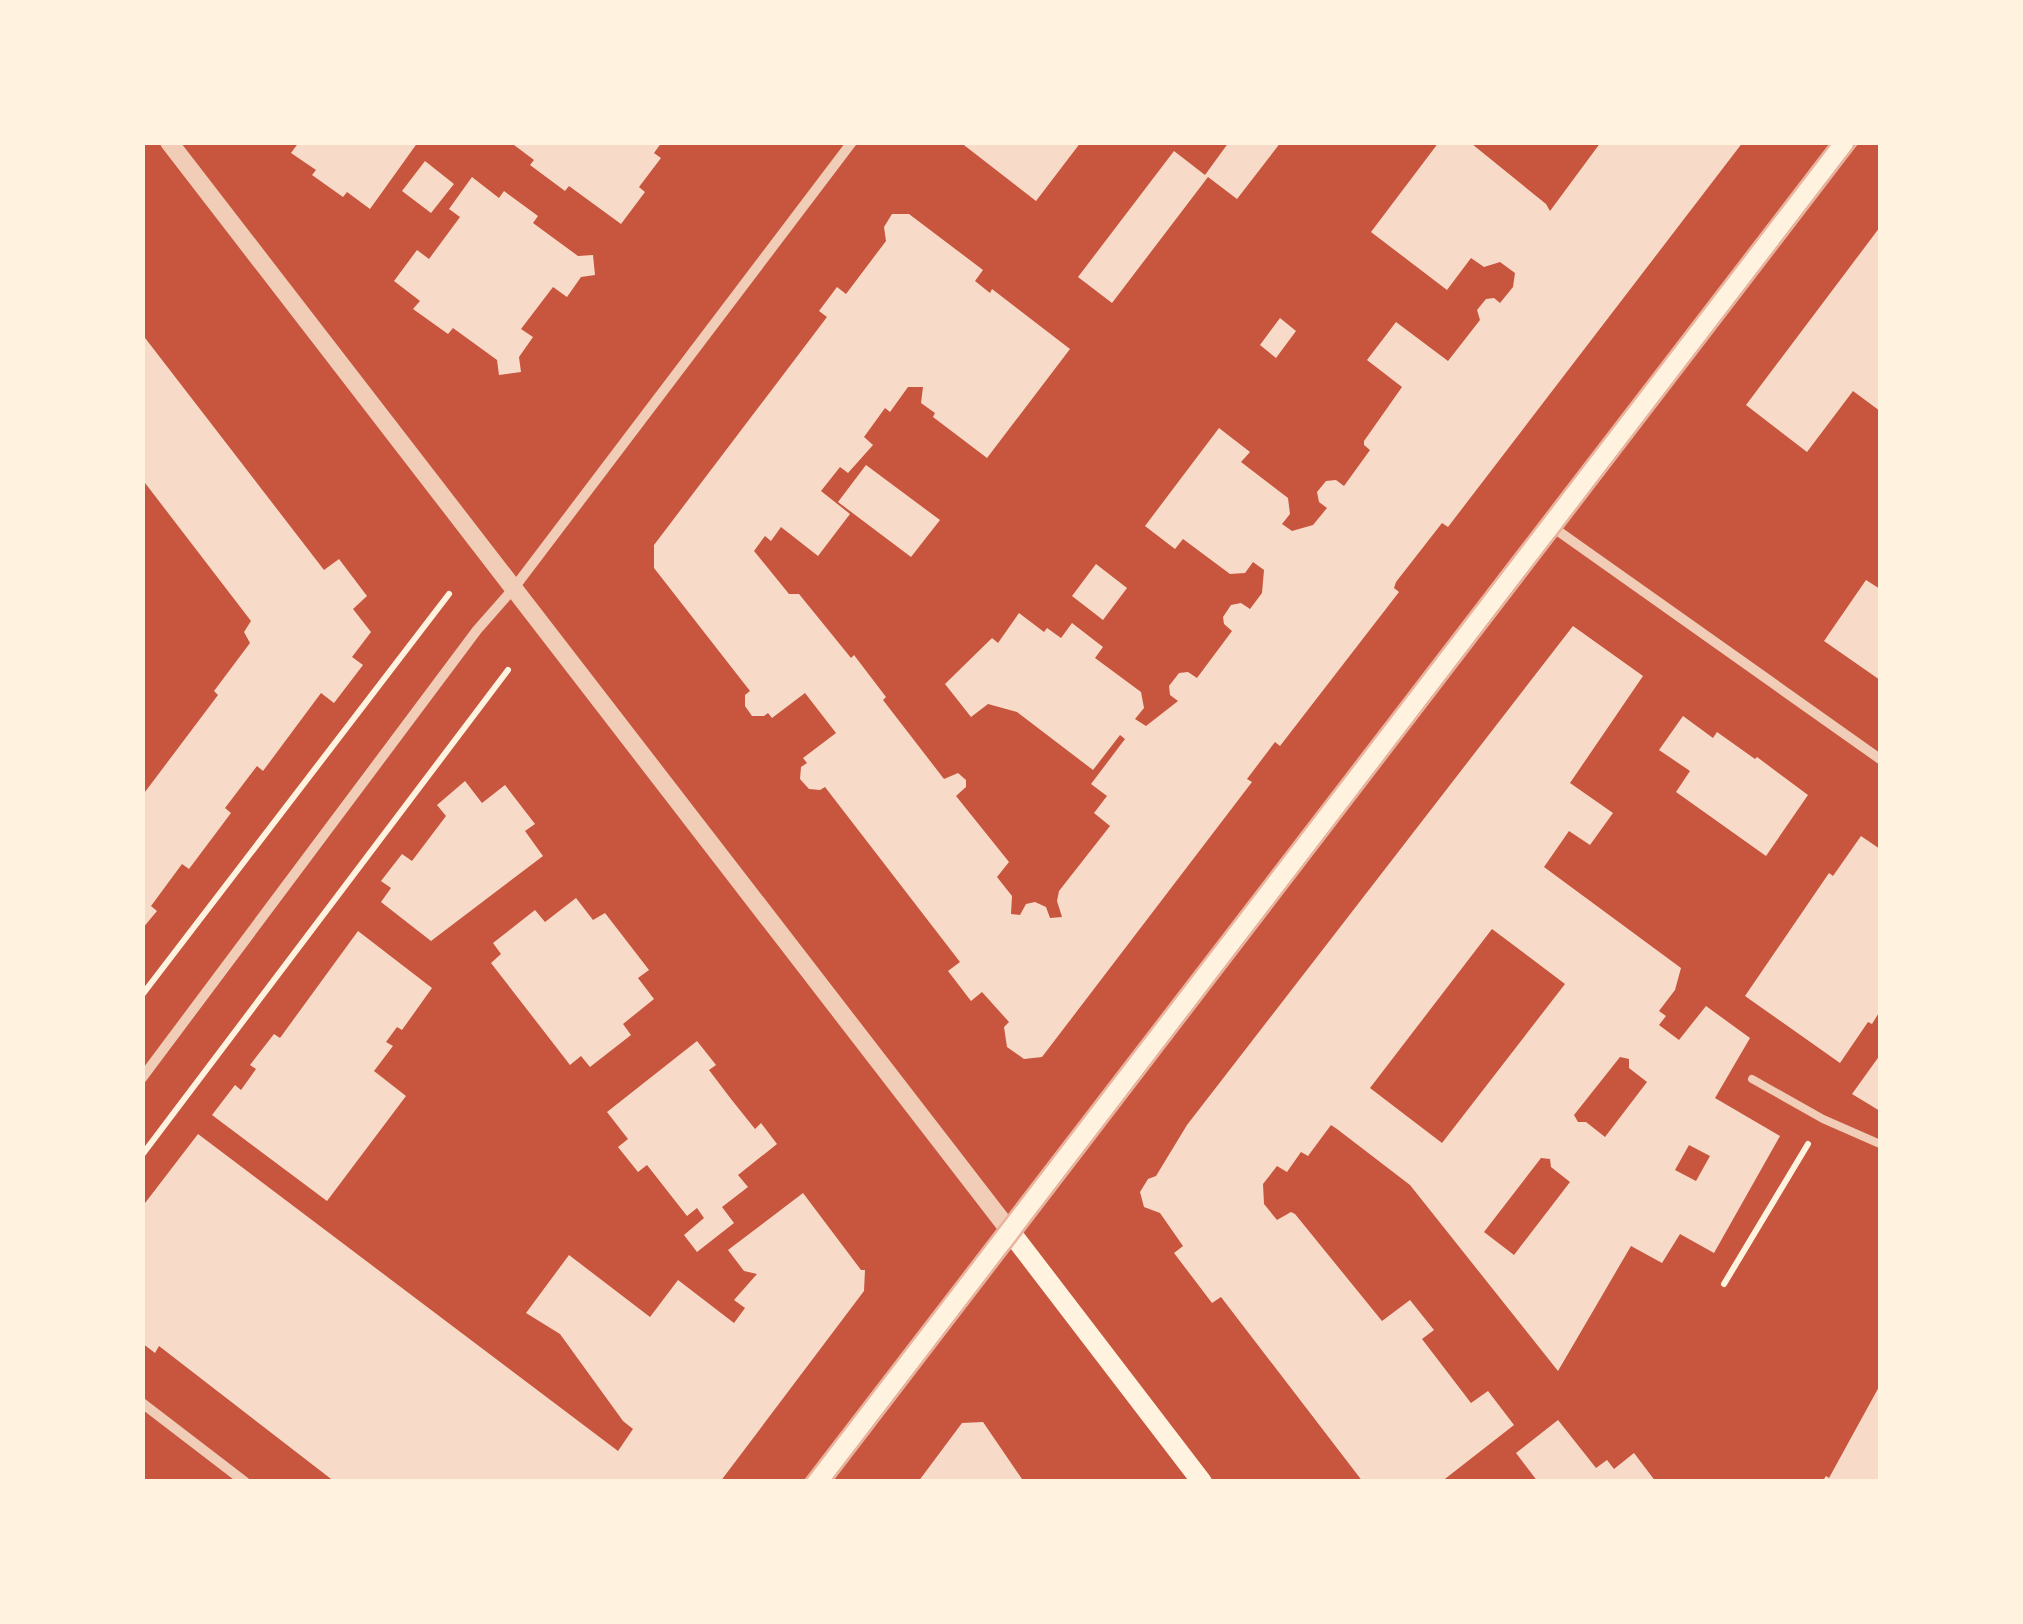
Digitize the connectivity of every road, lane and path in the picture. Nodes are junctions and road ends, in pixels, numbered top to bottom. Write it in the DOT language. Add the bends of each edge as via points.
graph roads {
  1 [pos="168,142"];
  2 [pos="852,142"];
  3 [pos="1844,142"];
  4 [pos="1549,525"];
  5 [pos="514,588"];
  6 [pos="449,594"];
  7 [pos="508,670"];
  8 [pos="1880,760"];
  9 [pos="142,995"];
  10 [pos="142,1078"];
  11 [pos="1752,1079"];
  12 [pos="1822,1120"];
  13 [pos="1880,1144"];
  14 [pos="142,1155"];
  15 [pos="1009,1230"];
  16 [pos="1724,1284"];
  17 [pos="142,1403"];
  18 [pos="245,1482"];
  19 [pos="816,1482"];
  20 [pos="1202,1482"];
  1 -- 5 [label="street"];
  2 -- 5 [label="street"];
  3 -- 4 [label="main road"];
  4 -- 8 [label="street"];
  4 -- 15 [label="main road"];
  5 -- 10 [label="street"];
  5 -- 15 [label="street"];
  6 -- 9 [label="path"];
  7 -- 14 [label="path"];
  11 -- 12 [label="lane"];
  12 -- 13 [label="lane"];
  12 -- 16 [label="path"];
  15 -- 19 [label="main road"];
  15 -- 20 [label="main road"];
  17 -- 18 [label="street"];
}
